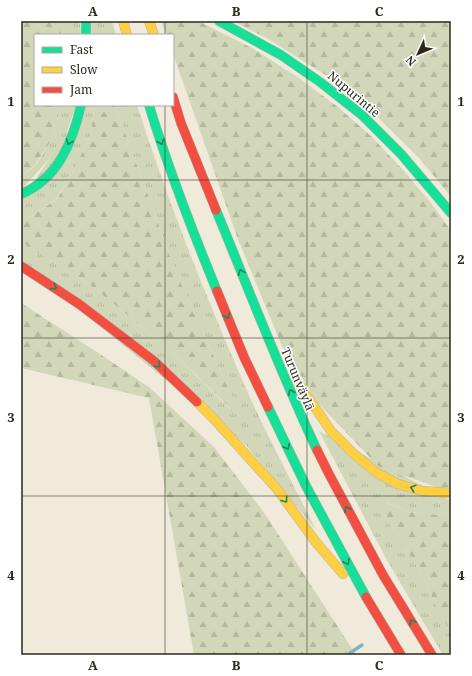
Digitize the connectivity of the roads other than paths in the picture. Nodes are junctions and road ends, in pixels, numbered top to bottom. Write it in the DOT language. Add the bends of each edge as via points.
graph roads {
  1 [pos="86,21"];
  2 [pos="124,21"];
  3 [pos="149,21"];
  4 [pos="219,21"];
  5 [pos="86,34"];
  6 [pos="127,34"];
  7 [pos="154,34"];
  8 [pos="174,100"];
  9 [pos="81,106"];
  10 [pos="149,106"];
  11 [pos="21,194"];
  12 [pos="451,213"];
  13 [pos="21,266"];
  14 [pos="272,347"];
  15 [pos="451,493"];
  16 [pos="375,612"];
  17 [pos="401,655"];
  18 [pos="432,655"];
  1 -- 5 [label="main road"];
  2 -- 6 [label="main road"];
  3 -- 7 [label="main road"];
  4 -- 12 [label="main road, Nupurintie" via="281,54 362,115 401,154"];
  14 -- 8 [label="main road, Turunväylä, one-way"];
  9 -- 11 [label="main road, one-way" via="70,143 60,161 48,177 36,187"];
  10 -- 16 [label="main road, one-way" via="200,250 244,357 306,486"];
  13 -- 16 [label="main road, one-way" via="79,304 154,361 214,418 277,489 315,541"];
  15 -- 14 [label="main road, one-way" via="423,491 398,484 377,473 331,431 289,367"];
  18 -- 14 [label="main road, Turunväylä, one-way" via="383,575 329,474"];
  16 -- 17 [label="main road"];
}
